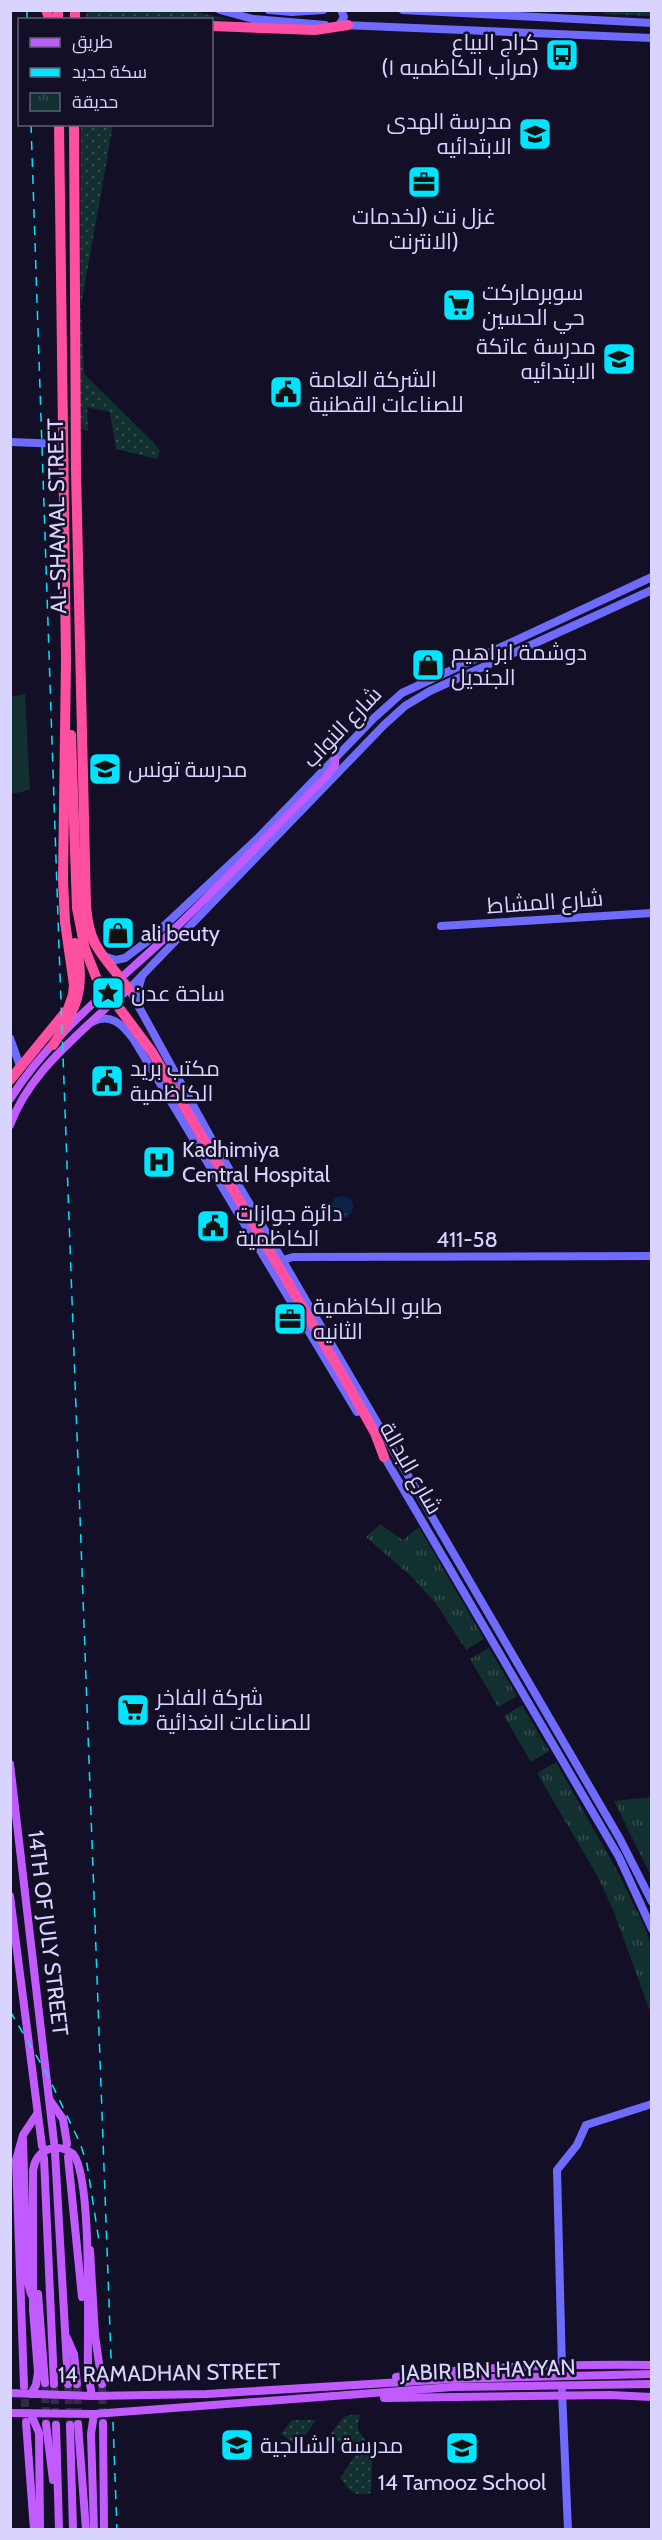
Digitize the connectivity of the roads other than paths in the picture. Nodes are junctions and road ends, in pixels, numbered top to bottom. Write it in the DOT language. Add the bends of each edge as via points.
graph roads {
  1 [pos="220,10"];
  2 [pos="269,10"];
  3 [pos="323,10"];
  4 [pos="341,10"];
  5 [pos="403,10"];
  6 [pos="552,10"];
  7 [pos="499,12"];
  8 [pos="465,13"];
  9 [pos="479,14"];
  10 [pos="558,17"];
  11 [pos="585,18"];
  12 [pos="607,19"];
  13 [pos="651,23"];
  14 [pos="343,25"];
  15 [pos="213,26"];
  16 [pos="466,28"];
  17 [pos="479,29"];
  18 [pos="586,35"];
  19 [pos="604,36"];
  20 [pos="651,38"];
  21 [pos="59,126"];
  22 [pos="74,126"];
  23 [pos="10,442"];
  24 [pos="63,444"];
  25 [pos="651,577"];
  26 [pos="651,590"];
  27 [pos="66,660"];
  28 [pos="390,702"];
  29 [pos="398,712"];
  30 [pos="335,758"];
  31 [pos="72,769"];
  32 [pos="651,913"];
  33 [pos="441,926"];
  34 [pos="129,956"];
  35 [pos="106,960"];
  36 [pos="128,967"];
  37 [pos="144,973"];
  38 [pos="134,974"];
  39 [pos="121,982"];
  40 [pos="117,999"];
  41 [pos="108,1006"];
  42 [pos="143,1012"];
  43 [pos="89,1024"];
  44 [pos="10,1038"];
  45 [pos="53,1045"];
  46 [pos="20,1066"];
  47 [pos="10,1080"];
  48 [pos="10,1098"];
  49 [pos="10,1125"];
  50 [pos="651,1257"];
  51 [pos="283,1260"];
  52 [pos="384,1457"];
  53 [pos="497,1627"];
  54 [pos="486,1633"];
  55 [pos="10,1764"];
  56 [pos="10,1896"];
  57 [pos="651,1902"];
  58 [pos="651,1929"];
  59 [pos="49,2099"];
  60 [pos="651,2104"];
  61 [pos="37,2114"];
  62 [pos="23,2135"];
  63 [pos="54,2142"];
  64 [pos="67,2144"];
  65 [pos="42,2146"];
  66 [pos="55,2152"];
  67 [pos="68,2157"];
  68 [pos="44,2158"];
  69 [pos="33,2234"];
  70 [pos="86,2244"];
  71 [pos="33,2297"];
  72 [pos="86,2311"];
  73 [pos="651,2366"];
  74 [pos="562,2370"];
  75 [pos="651,2374"];
  76 [pos="72,2384"];
  77 [pos="102,2384"];
  78 [pos="651,2384"];
  79 [pos="24,2386"];
  80 [pos="328,2386"];
  81 [pos="562,2391"];
  82 [pos="10,2393"];
  83 [pos="31,2394"];
  84 [pos="92,2396"];
  85 [pos="651,2397"];
  86 [pos="327,2398"];
  87 [pos="10,2413"];
  88 [pos="31,2414"];
  89 [pos="94,2414"];
  90 [pos="26,2422"];
  91 [pos="103,2423"];
  92 [pos="51,2425"];
  93 [pos="42,2527"];
  94 [pos="95,2527"];
  95 [pos="34,2529"];
  96 [pos="58,2529"];
  97 [pos="73,2529"];
  98 [pos="86,2529"];
  99 [pos="104,2529"];
  100 [pos="568,2529"];
  1 -- 14 [label="main road" via="254,19"];
  2 -- 3 [label="main road"];
  4 -- 14 [label="main road"];
  5 -- 8 [label="main road"];
  6 -- 10 [label="main road"];
  7 -- 9 [label="main road"];
  7 -- 10 [label="main road"];
  8 -- 9 [label="main road"];
  8 -- 16 [label="main road" via="471,20"];
  9 -- 17 [label="main road" via="475,22"];
  10 -- 11 [label="main road"];
  11 -- 12 [label="main road"];
  11 -- 18 [label="main road" via="591,26"];
  12 -- 13 [label="main road"];
  12 -- 19 [label="main road" via="600,27"];
  14 -- 15 [label="highway" via="315,30"];
  14 -- 16 [label="main road"];
  16 -- 17 [label="main road"];
  17 -- 18 [label="main road"];
  18 -- 19 [label="main road"];
  19 -- 20 [label="main road"];
  21 -- 24 [label="highway, AL-SHAMAL STREET"];
  22 -- 35 [label="highway" via="83,842 87,925 94,946"];
  23 -- 24 [label="main road"];
  24 -- 27 [label="highway, AL-SHAMAL STREET"];
  25 -- 28 [label="main road, شارع النواب" via="411,688"];
  26 -- 29 [label="main road, شارع النواب" via="430,691"];
  27 -- 31 [label="highway"];
  27 -- 46 [label="highway" via="64,922 74,995 68,1009"];
  28 -- 29 [label="main road"];
  28 -- 30 [label="main road, شارع النواب"];
  29 -- 37 [label="main road, شارع النواب"];
  30 -- 34 [label="main road, شارع النواب" via="210,884"];
  30 -- 45 [label="main road" via="330,773 227,878"];
  31 -- 45 [label="highway" via="71,913 81,978 73,1012"];
  31 -- 52 [label="highway" via="78,915 92,970 152,1052 375,1433"];
  32 -- 33 [label="main road, شارع المشاط"];
  34 -- 35 [label="main road"];
  34 -- 36 [label="main road"];
  35 -- 39 [label="highway"];
  37 -- 38 [label="main road"];
  37 -- 39 [label="main road, شارع النواب"];
  37 -- 42 [label="main road" via="138,990"];
  39 -- 40 [label="main road"];
  39 -- 42 [label="main road, شارع البدالة"];
  41 -- 43 [label="main road"];
  42 -- 51 [label="main road, شارع البدالة"];
  43 -- 49 [label="main road" via="40,1075"];
  43 -- 52 [label="main road, شارع البدالة" via="110,1019 124,1026"];
  44 -- 46 [label="main road"];
  45 -- 48 [label="main road"];
  46 -- 47 [label="highway"];
  50 -- 51 [label="main road, 411-58"];
  51 -- 53 [label="main road, شارع البدالة"];
  52 -- 54 [label="main road, شارع البدالة"];
  53 -- 54 [label="main road"];
  53 -- 57 [label="main road, شارع البدالة" via="629,1854"];
  54 -- 58 [label="main road, شارع البدالة" via="619,1857"];
  55 -- 59 [label="main road, 14TH OF JULY STREET"];
  56 -- 61 [label="main road, 14TH OF JULY STREET"];
  59 -- 63 [label="main road, 14TH OF JULY STREET"];
  59 -- 64 [label="main road" via="63,2119"];
  60 -- 74 [label="main road" via="586,2125 577,2145 557,2170"];
  61 -- 62 [label="main road"];
  61 -- 65 [label="main road, 14TH OF JULY STREET"];
  62 -- 71 [label="main road" via="27,2286"];
  62 -- 79 [label="main road" via="16,2170"];
  66 -- 76 [label="main road" via="65,2336"];
  67 -- 72 [label="main road"];
  68 -- 69 [label="main road" via="50,2383"];
  69 -- 70 [label="main road" via="36,2160 46,2149 64,2148 80,2166"];
  69 -- 71 [label="main road"];
  70 -- 72 [label="main road"];
  70 -- 77 [label="main road" via="92,2256 95,2335"];
  71 -- 83 [label="main road" via="38,2375"];
  72 -- 84 [label="main road"];
  73 -- 80 [label="main road" via="544,2365 451,2370"];
  75 -- 80 [label="main road, JABIR IBN HAYYAN"];
  78 -- 86 [label="main road, JABIR IBN HAYYAN" via="453,2387"];
  80 -- 84 [label="main road, 14 RAMADHAN STREET"];
  81 -- 100 [label="main road"];
  82 -- 83 [label="main road, 14 RAMADHAN STREET"];
  83 -- 84 [label="main road, 14 RAMADHAN STREET"];
  85 -- 86 [label="main road"];
  86 -- 89 [label="main road, 14 RAMADHAN STREET"];
  87 -- 88 [label="main road, 14 RAMADHAN STREET"];
  88 -- 89 [label="main road, 14 RAMADHAN STREET"];
  88 -- 93 [label="main road" via="39,2433"];
  89 -- 94 [label="main road" via="91,2434"];
  90 -- 95 [label="main road"];
  91 -- 99 [label="main road"];
  92 -- 96 [label="main road"];
  97 -- 98 [label="main road" via="74,2425"];
}
